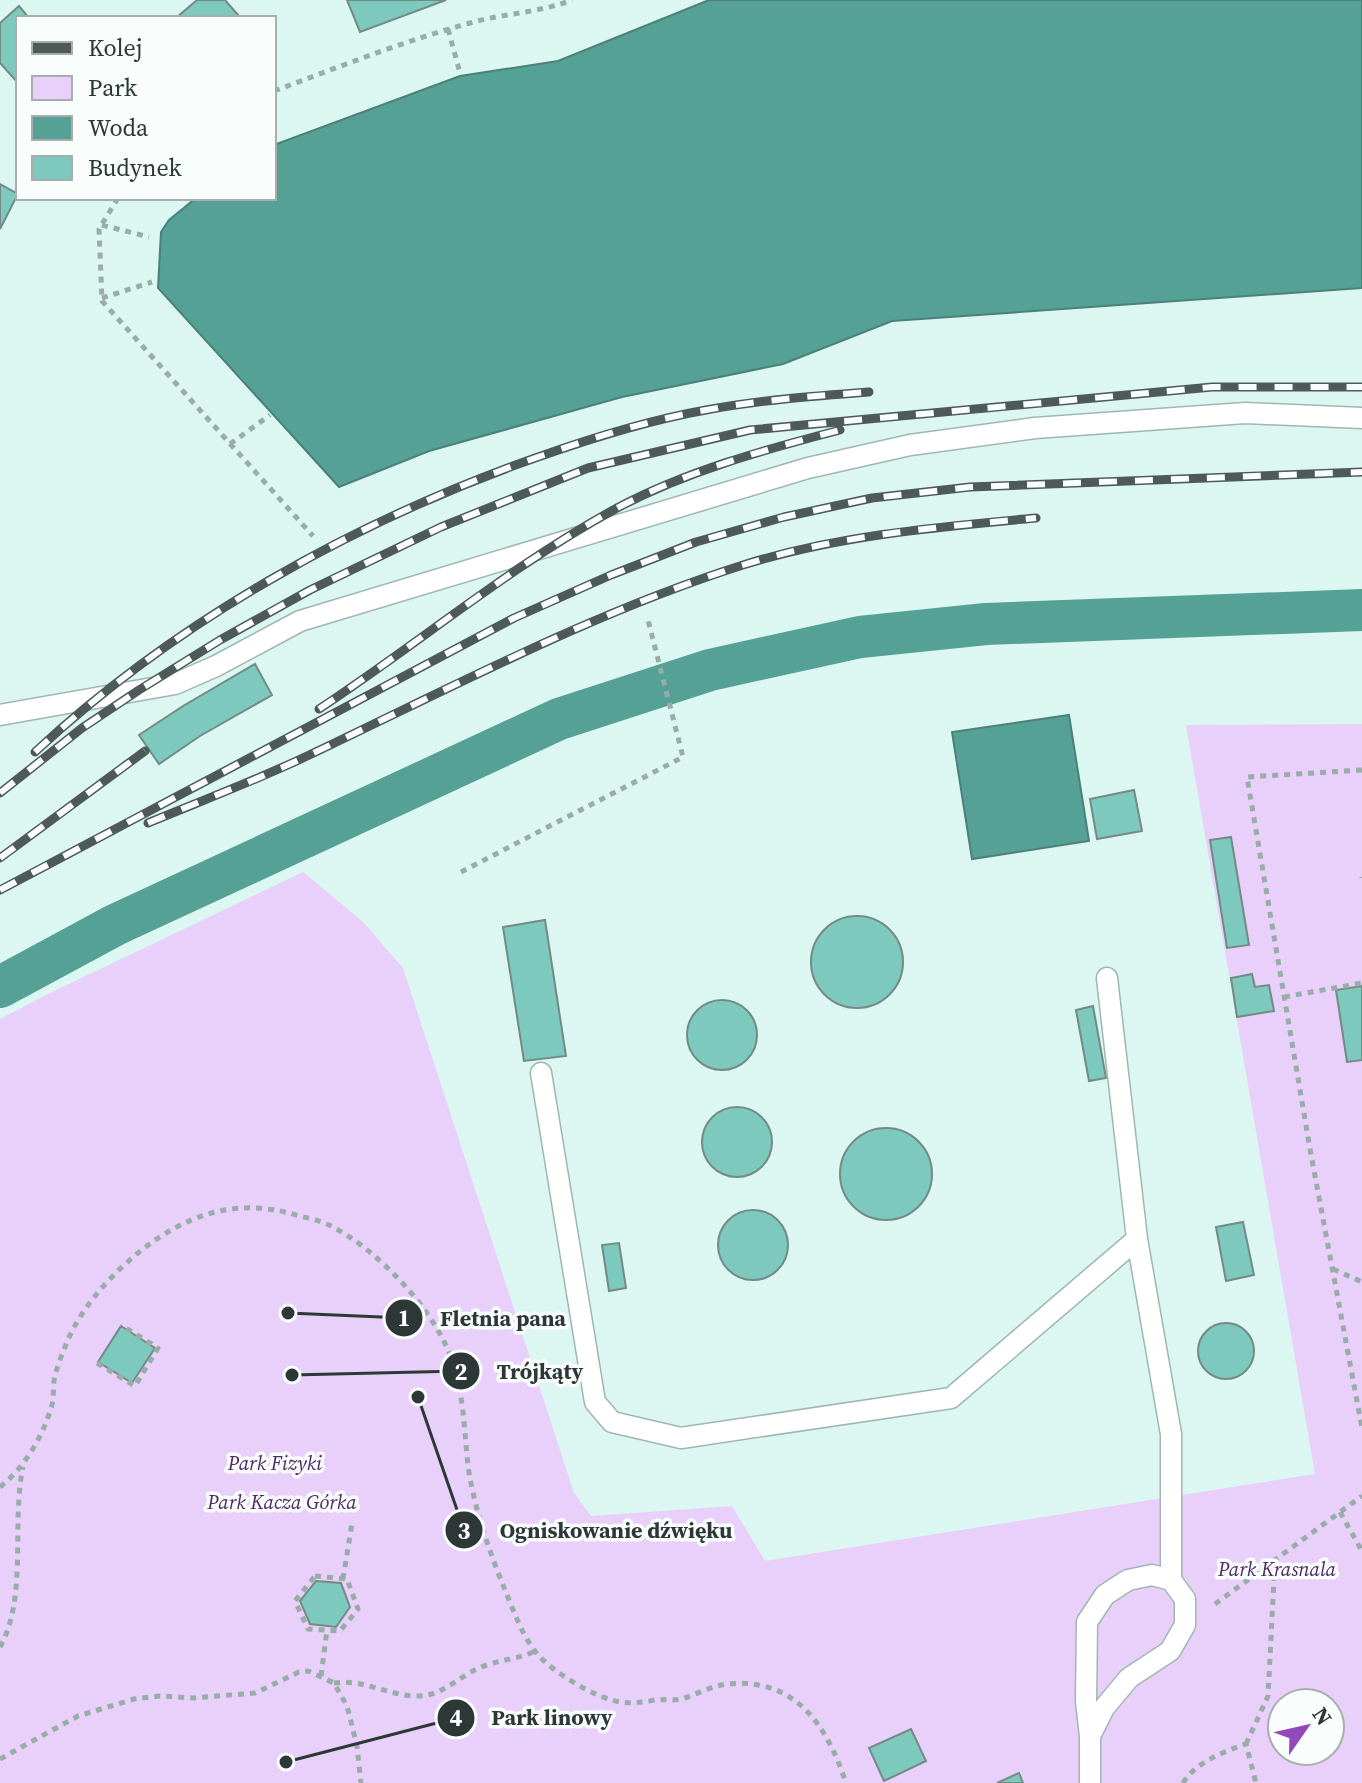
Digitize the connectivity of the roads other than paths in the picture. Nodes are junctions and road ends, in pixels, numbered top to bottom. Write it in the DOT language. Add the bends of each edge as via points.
graph roads {
  1 [pos="1362,418"];
  2 [pos="34,709"];
  3 [pos="0,715"];
  4 [pos="0,730"];
  5 [pos="1107,978"];
  6 [pos="541,1073"];
  7 [pos="1137,1239"];
  8 [pos="1171,1580"];
  9 [pos="1090,1736"];
  10 [pos="1090,1783"];
  1 -- 2 [label="lane" via="1215,415 1035,428 881,451 808,468 300,621 175,684"];
  2 -- 3 [label="lane"];
  2 -- 4 [label="lane"];
  5 -- 7 [label="lane"];
  6 -- 7 [label="lane" via="595,1402 612,1422 681,1438 951,1398"];
  7 -- 8 [label="lane" via="1171,1434"];
  8 -- 9 [label="lane" via="1185,1599 1185,1625 1170,1651 1129,1678 1104,1708"];
  8 -- 9 [label="lane" via="1152,1575 1128,1580 1105,1595 1087,1622"];
  9 -- 10 [label="lane"];
}
